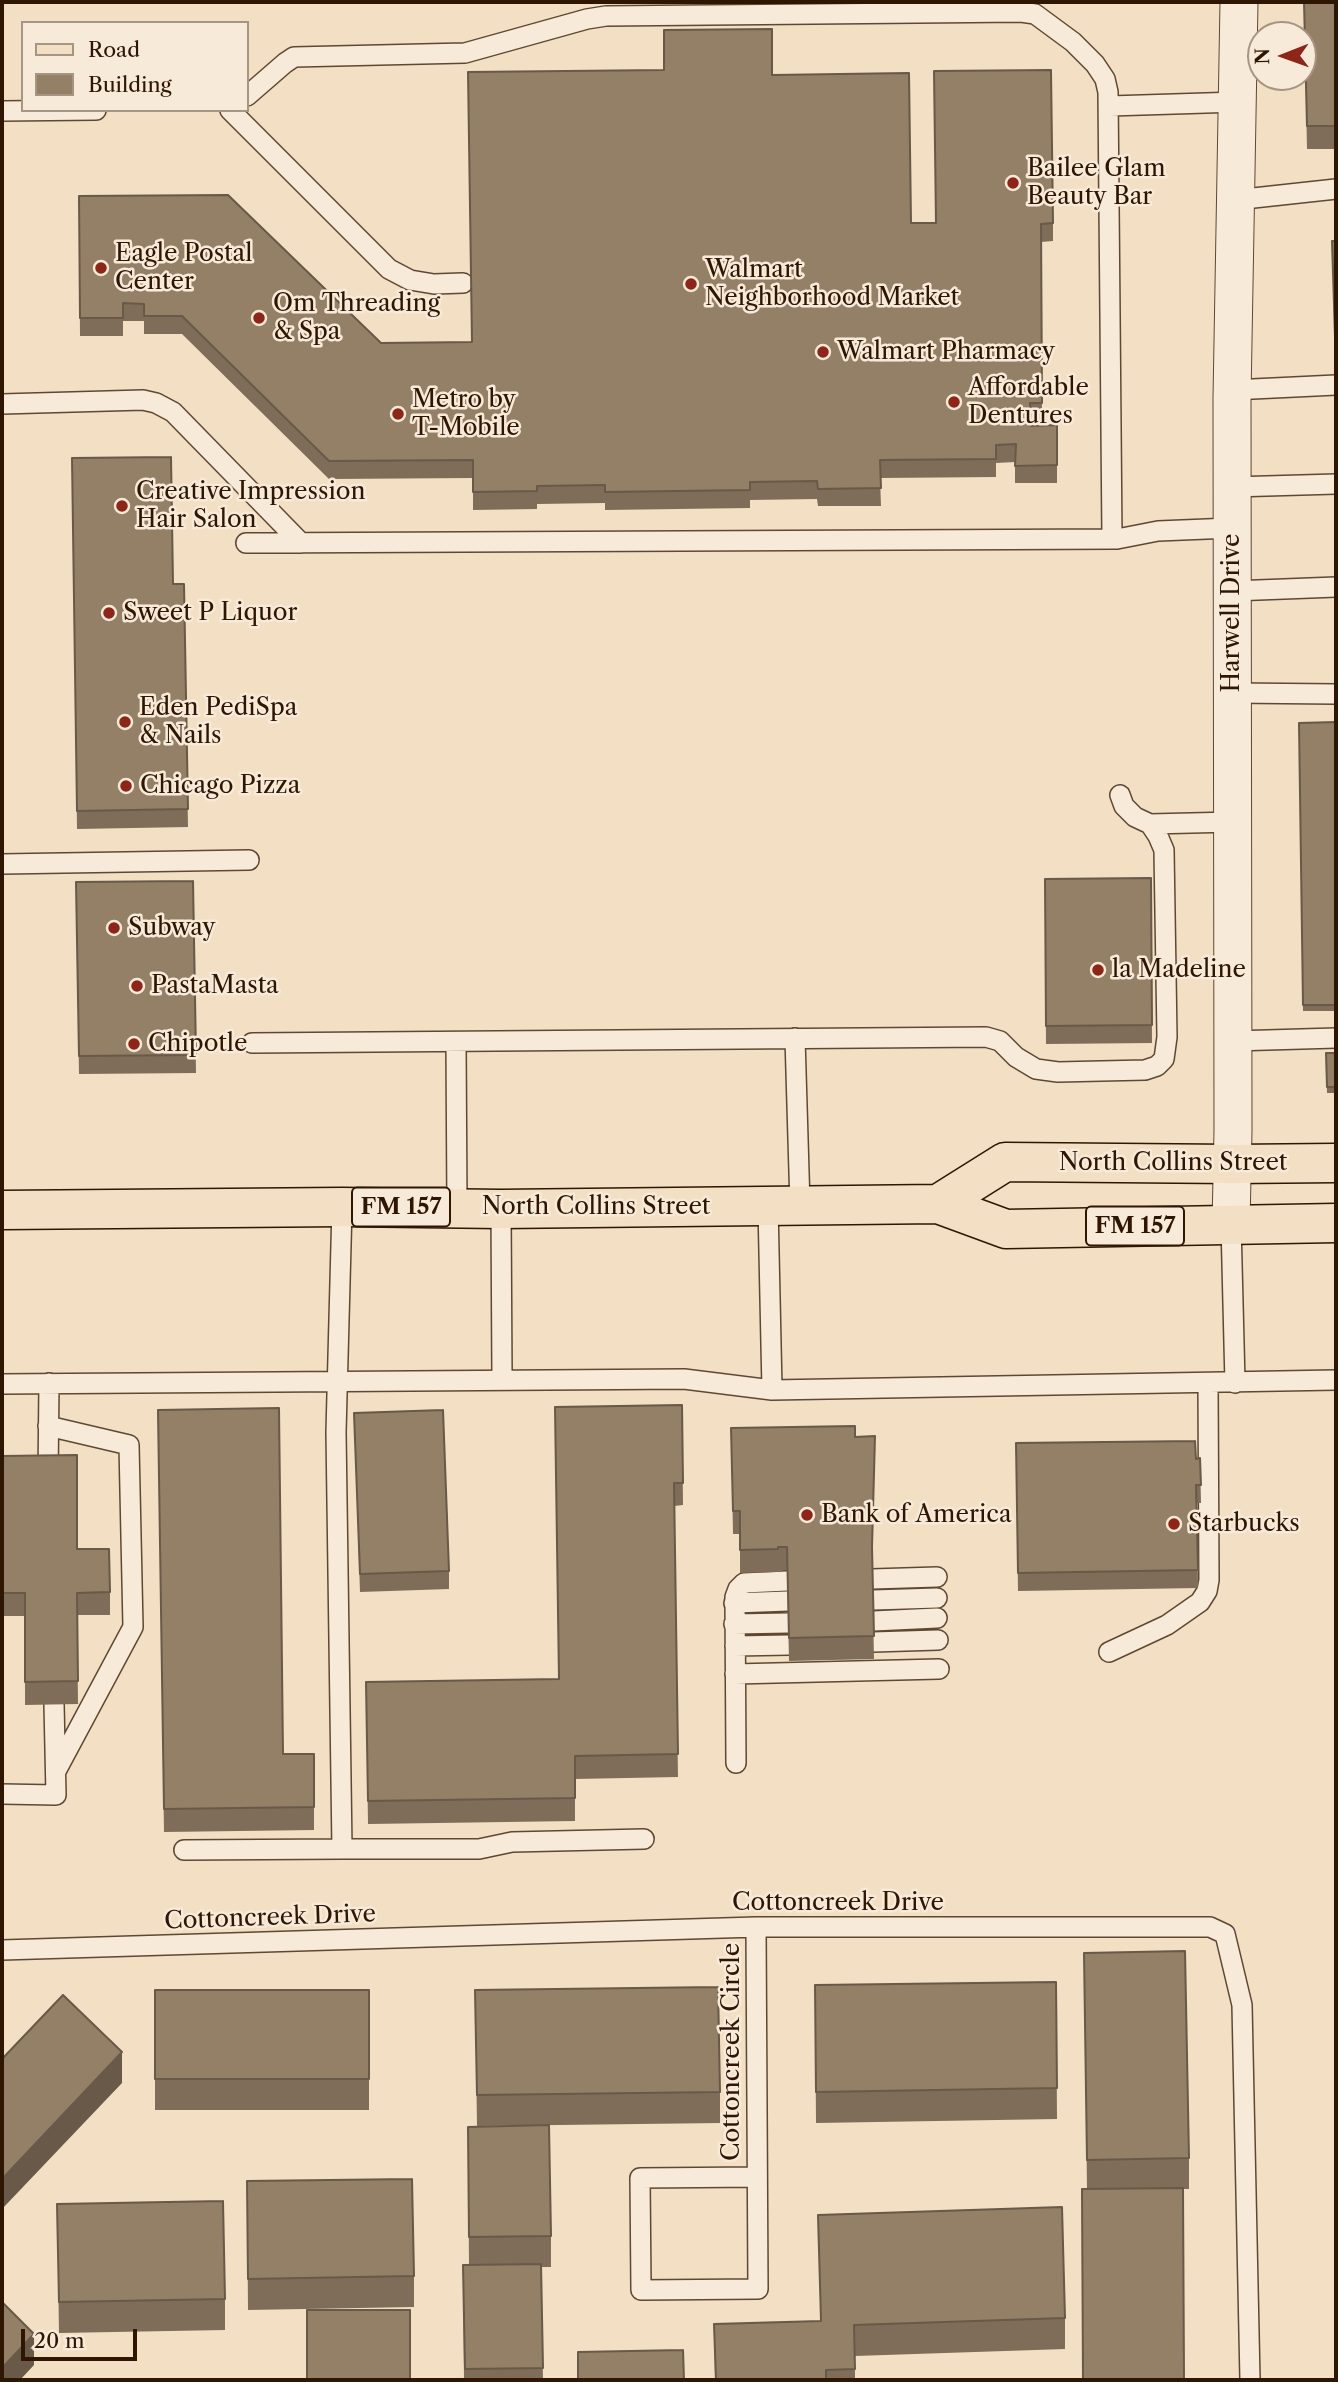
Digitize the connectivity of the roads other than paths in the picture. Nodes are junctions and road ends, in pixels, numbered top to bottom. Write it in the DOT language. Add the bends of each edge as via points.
graph roads {
  1 [pos="1240,2"];
  2 [pos="248,95"];
  3 [pos="1238,102"];
  4 [pos="1110,106"];
  5 [pos="2,111"];
  6 [pos="21,111"];
  7 [pos="232,112"];
  8 [pos="1336,189"];
  9 [pos="1235,200"];
  10 [pos="463,283"];
  11 [pos="1336,385"];
  12 [pos="1232,390"];
  13 [pos="2,404"];
  14 [pos="1336,484"];
  15 [pos="1232,487"];
  16 [pos="1231,528"];
  17 [pos="1112,539"];
  18 [pos="246,543"];
  19 [pos="301,543"];
  20 [pos="1336,587"];
  21 [pos="1232,591"];
  22 [pos="1232,693"];
  23 [pos="1336,694"];
  24 [pos="1120,794"];
  25 [pos="1233,822"];
  26 [pos="1150,824"];
  27 [pos="249,860"];
  28 [pos="2,864"];
  29 [pos="795,1038"];
  30 [pos="1336,1038"];
  31 [pos="1233,1041"];
  32 [pos="456,1042"];
  33 [pos="252,1043"];
  34 [pos="1336,1163"];
  35 [pos="1233,1164"];
  36 [pos="938,1204"];
  37 [pos="784,1206"];
  38 [pos="342,1207"];
  39 [pos="457,1208"];
  40 [pos="501,1209"];
  41 [pos="2,1210"];
  42 [pos="1336,1223"];
  43 [pos="1231,1224"];
  44 [pos="502,1379"];
  45 [pos="1336,1380"];
  46 [pos="49,1383"];
  47 [pos="338,1383"];
  48 [pos="1236,1383"];
  49 [pos="2,1384"];
  50 [pos="1208,1384"];
  51 [pos="772,1390"];
  52 [pos="48,1426"];
  53 [pos="48,1478"];
  54 [pos="937,1577"];
  55 [pos="872,1579"];
  56 [pos="787,1581"];
  57 [pos="937,1598"];
  58 [pos="873,1600"];
  59 [pos="788,1601"];
  60 [pos="734,1603"];
  61 [pos="937,1618"];
  62 [pos="873,1621"];
  63 [pos="788,1623"];
  64 [pos="734,1624"];
  65 [pos="938,1640"];
  66 [pos="873,1642"];
  67 [pos="789,1645"];
  68 [pos="734,1646"];
  69 [pos="1109,1652"];
  70 [pos="939,1669"];
  71 [pos="735,1674"];
  72 [pos="54,1704"];
  73 [pos="736,1763"];
  74 [pos="55,1771"];
  75 [pos="2,1794"];
  76 [pos="644,1839"];
  77 [pos="342,1849"];
  78 [pos="184,1850"];
  79 [pos="756,1927"];
  80 [pos="2,1950"];
  81 [pos="757,2177"];
  82 [pos="1250,2380"];
  1 -- 3 [label="street, Harwell Drive"];
  2 -- 4 [label="lane" via="295,57 466,53 606,16 1021,12 1047,22 1095,64 1105,79"];
  3 -- 4 [label="lane"];
  3 -- 9 [label="street, Harwell Drive"];
  4 -- 17 [label="lane"];
  5 -- 6 [label="lane"];
  7 -- 10 [label="lane" via="389,269 410,280"];
  8 -- 9 [label="lane"];
  9 -- 12 [label="street, Harwell Drive"];
  11 -- 12 [label="lane"];
  12 -- 15 [label="street, Harwell Drive"];
  13 -- 19 [label="lane" via="156,403 173,412"];
  14 -- 15 [label="lane"];
  15 -- 16 [label="street, Harwell Drive"];
  16 -- 17 [label="lane" via="1158,531"];
  16 -- 21 [label="street, Harwell Drive"];
  17 -- 19 [label="lane"];
  18 -- 19 [label="lane"];
  20 -- 21 [label="lane"];
  21 -- 22 [label="street, Harwell Drive"];
  22 -- 23 [label="lane"];
  22 -- 25 [label="street, Harwell Drive"];
  24 -- 26 [label="lane" via="1135,817"];
  25 -- 26 [label="lane"];
  25 -- 31 [label="street, Harwell Drive"];
  26 -- 29 [label="lane" via="1164,850 1167,1037 1164,1059 1157,1066 1145,1070 1036,1069 1000,1041 986,1037"];
  27 -- 28 [label="lane"];
  29 -- 32 [label="lane"];
  29 -- 37 [label="lane"];
  30 -- 31 [label="lane"];
  31 -- 35 [label="street, Harwell Drive"];
  32 -- 33 [label="lane"];
  32 -- 39 [label="lane"];
  34 -- 35 [label="main road, North Collins Street"];
  35 -- 36 [label="main road, North Collins Street" via="1004,1162"];
  35 -- 43 [label="street, Harwell Drive"];
  36 -- 37 [label="main road, North Collins Street / FM 157"];
  36 -- 43 [label="main road, North Collins Street / FM 157" via="1006,1229"];
  37 -- 40 [label="main road, North Collins Street / FM 157"];
  37 -- 51 [label="lane"];
  38 -- 39 [label="main road, North Collins Street / FM 157"];
  38 -- 41 [label="main road, North Collins Street / FM 157"];
  38 -- 47 [label="lane"];
  39 -- 40 [label="main road, North Collins Street / FM 157"];
  40 -- 44 [label="lane"];
  42 -- 43 [label="main road, North Collins Street / FM 157"];
  43 -- 48 [label="lane"];
  44 -- 47 [label="lane"];
  44 -- 51 [label="lane" via="684,1379"];
  45 -- 48 [label="lane"];
  46 -- 47 [label="lane"];
  46 -- 49 [label="lane"];
  46 -- 52 [label="lane"];
  47 -- 77 [label="lane"];
  48 -- 50 [label="lane"];
  50 -- 51 [label="lane"];
  50 -- 69 [label="lane" via="1207,1591 1200,1602 1167,1625"];
  52 -- 53 [label="lane"];
  52 -- 74 [label="lane" via="129,1445 133,1614 133,1628"];
  54 -- 55 [label="lane"];
  56 -- 60 [label="lane" via="744,1583"];
  57 -- 58 [label="lane"];
  59 -- 60 [label="lane"];
  60 -- 64 [label="lane"];
  61 -- 62 [label="lane"];
  63 -- 64 [label="lane"];
  64 -- 68 [label="lane"];
  65 -- 66 [label="lane"];
  67 -- 68 [label="lane"];
  68 -- 71 [label="lane"];
  70 -- 71 [label="lane"];
  71 -- 73 [label="lane"];
  72 -- 74 [label="lane"];
  74 -- 75 [label="lane" via="56,1795"];
  76 -- 77 [label="lane" via="512,1842 480,1849"];
  77 -- 78 [label="lane"];
  79 -- 80 [label="lane, Cottoncreek Drive"];
  79 -- 81 [label="lane, Cottoncreek Circle"];
  79 -- 82 [label="lane, Cottoncreek Drive" via="1210,1927 1224,1934 1242,2005"];
  81 -- 81 [label="lane, Cottoncreek Circle" via="640,2178 641,2290 758,2289"];
}
